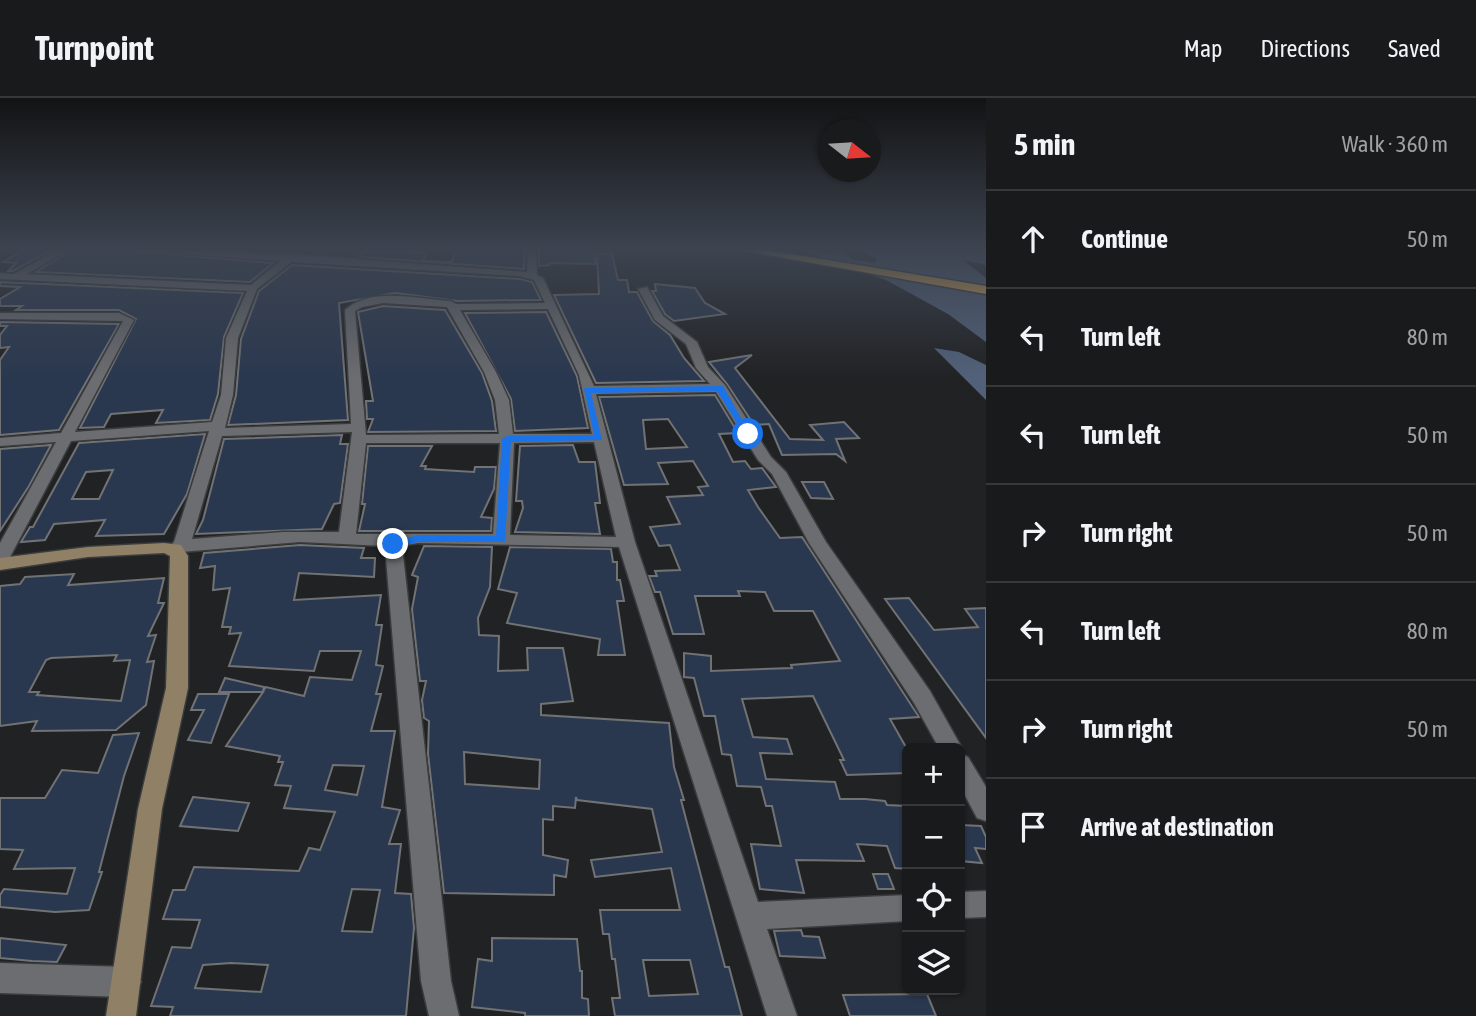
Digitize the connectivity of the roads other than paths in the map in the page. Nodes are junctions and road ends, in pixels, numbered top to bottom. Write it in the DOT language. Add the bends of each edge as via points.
graph roads {
  1 [pos="251,292"];
  2 [pos="545,292"];
  3 [pos="645,292"];
  4 [pos="552,306"];
  5 [pos="454,307"];
  6 [pos="6,316"];
  7 [pos="0,328"];
  8 [pos="720,388"];
  9 [pos="587,390"];
  10 [pos="218,429"];
  11 [pos="358,433"];
  12 [pos="64,438"];
  13 [pos="599,438"];
  14 [pos="507,439"];
  15 [pos="0,442"];
  16 [pos="347,537"];
  17 [pos="501,540"];
  18 [pos="626,542"];
  19 [pos="393,544"];
  20 [pos="178,547"];
  21 [pos="0,561"];
  22 [pos="948,743"];
  23 [pos="965,773"];
  24 [pos="986,810"];
  25 [pos="986,904"];
  26 [pos="965,905"];
  27 [pos="902,908"];
  28 [pos="751,916"];
  29 [pos="0,978"];
  30 [pos="126,982"];
  31 [pos="121,1016"];
  32 [pos="444,1016"];
  33 [pos="782,1016"];
  1 -- 10 [label="street" via="232,338 227,394"];
  2 -- 4 [label="street"];
  3 -- 8 [label="street" via="659,318 691,342 702,369"];
  4 -- 5 [label="street"];
  4 -- 9 [label="street" via="585,375"];
  5 -- 11 [label="street" via="372,300 352,307"];
  5 -- 14 [label="street" via="502,400"];
  6 -- 7 [label="street"];
  6 -- 12 [label="street" via="119,316 130,320"];
  8 -- 9 [label="street"];
  8 -- 22 [label="street"];
  9 -- 13 [label="street"];
  10 -- 11 [label="street"];
  10 -- 12 [label="street"];
  10 -- 20 [label="street"];
  11 -- 14 [label="street"];
  11 -- 16 [label="street"];
  12 -- 15 [label="street"];
  12 -- 21 [label="street"];
  13 -- 14 [label="street"];
  13 -- 18 [label="street"];
  14 -- 17 [label="street"];
  16 -- 19 [label="street"];
  16 -- 20 [label="street" via="240,539"];
  17 -- 18 [label="street"];
  17 -- 19 [label="street" via="418,538"];
  18 -- 28 [label="street"];
  19 -- 32 [label="street" via="436,981"];
  20 -- 21 [label="street"];
  20 -- 30 [label="street" via="177,688 150,809"];
  23 -- 24 [label="street"];
  25 -- 26 [label="street"];
  27 -- 28 [label="street"];
  28 -- 33 [label="street"];
  29 -- 30 [label="street"];
  30 -- 31 [label="street"];
}
